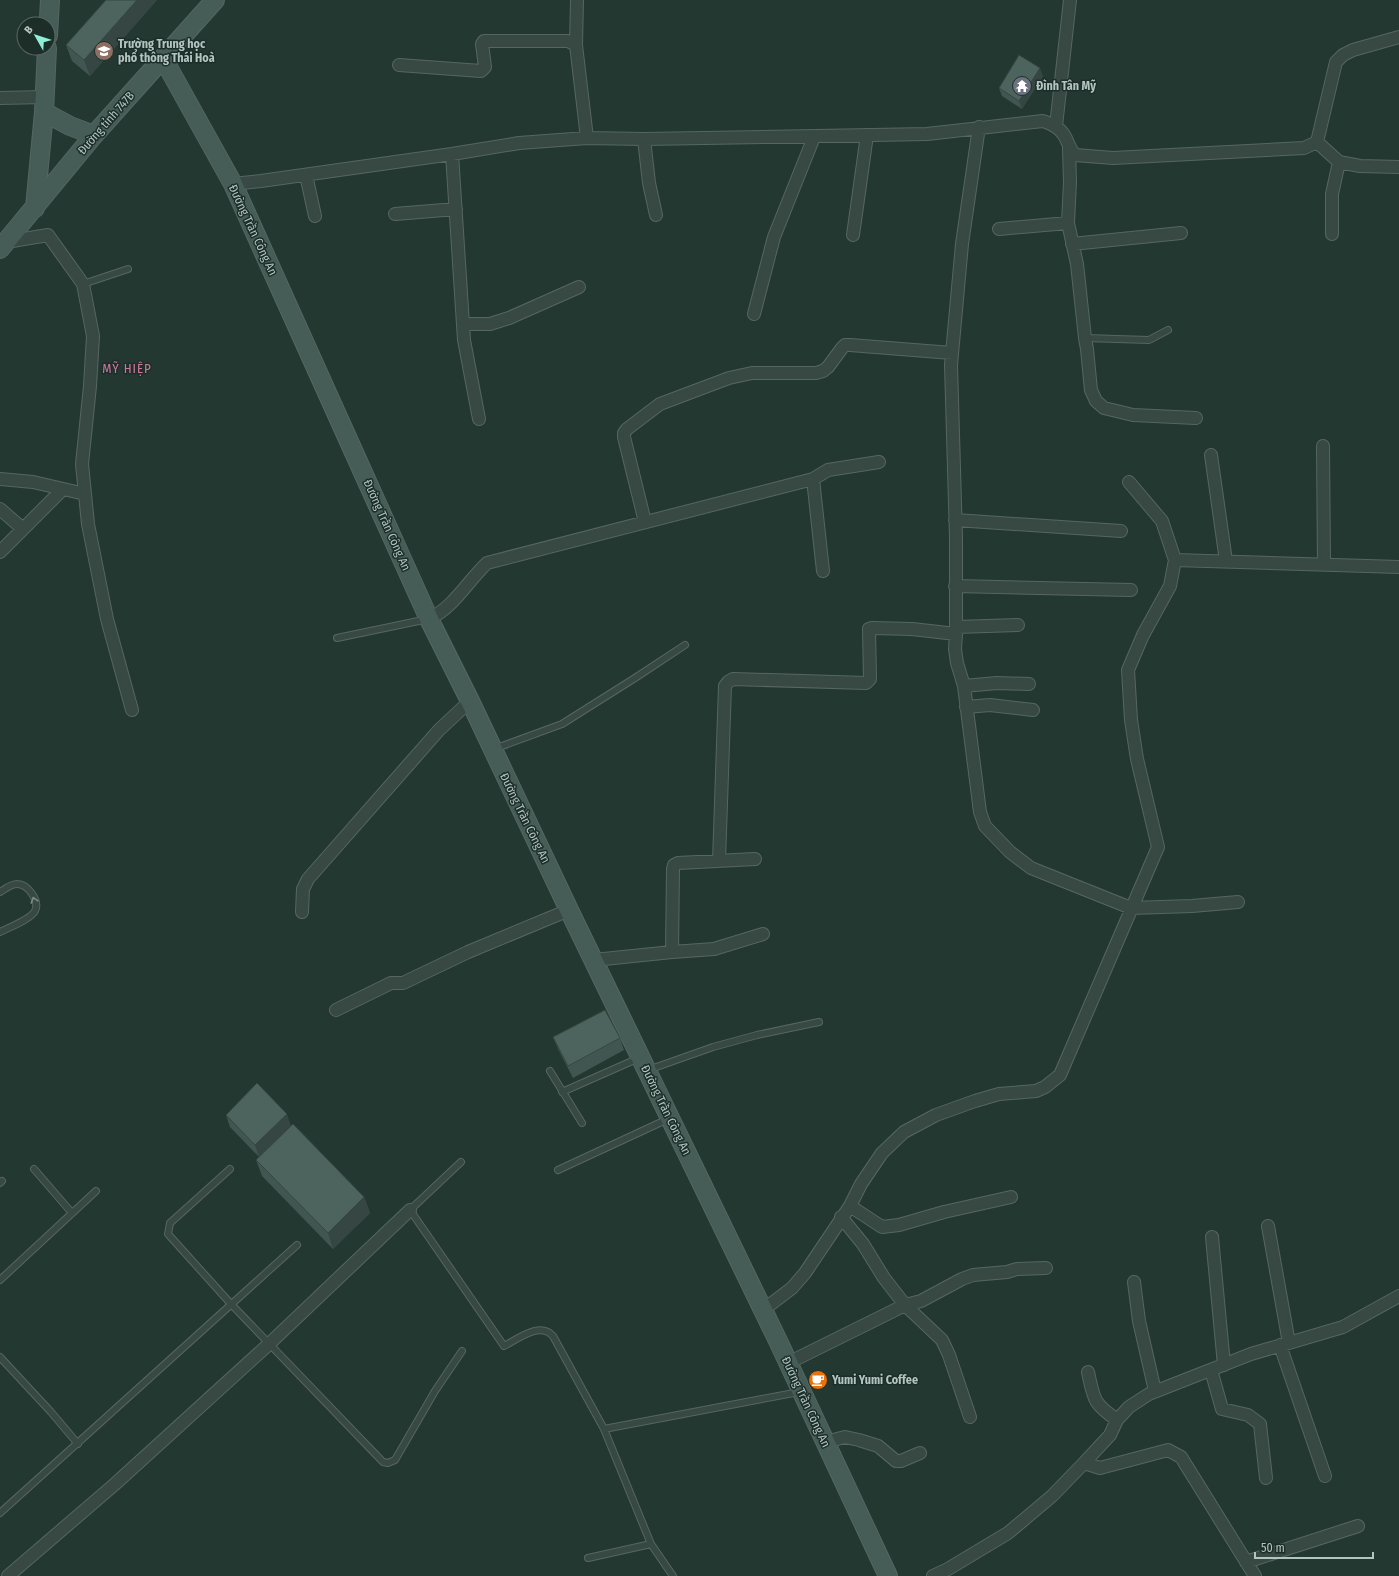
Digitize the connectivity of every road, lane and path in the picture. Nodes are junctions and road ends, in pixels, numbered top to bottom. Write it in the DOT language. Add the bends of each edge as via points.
graph roads {
  1 [pos="50,0"];
  2 [pos="215,0"];
  3 [pos="577,0"];
  4 [pos="1070,0"];
  5 [pos="49,16"];
  6 [pos="1399,38"];
  7 [pos="576,45"];
  8 [pos="47,56"];
  9 [pos="162,60"];
  10 [pos="399,65"];
  11 [pos="0,98"];
  12 [pos="45,105"];
  13 [pos="1056,126"];
  14 [pos="978,127"];
  15 [pos="94,135"];
  16 [pos="867,135"];
  17 [pos="814,137"];
  18 [pos="587,138"];
  19 [pos="644,139"];
  20 [pos="1317,142"];
  21 [pos="1069,148"];
  22 [pos="452,154"];
  23 [pos="1339,162"];
  24 [pos="1399,168"];
  25 [pos="306,175"];
  26 [pos="233,184"];
  27 [pos="35,208"];
  28 [pos="456,209"];
  29 [pos="395,214"];
  30 [pos="656,215"];
  31 [pos="315,216"];
  32 [pos="1068,223"];
  33 [pos="999,229"];
  34 [pos="1181,234"];
  35 [pos="1332,234"];
  36 [pos="853,235"];
  37 [pos="1072,244"];
  38 [pos="3,246"];
  39 [pos="128,269"];
  40 [pos="83,284"];
  41 [pos="579,288"];
  42 [pos="754,314"];
  43 [pos="463,324"];
  44 [pos="1168,330"];
  45 [pos="1085,338"];
  46 [pos="952,353"];
  47 [pos="1196,418"];
  48 [pos="479,419"];
  49 [pos="1324,446"];
  50 [pos="1211,455"];
  51 [pos="879,462"];
  52 [pos="0,479"];
  53 [pos="813,479"];
  54 [pos="1129,482"];
  55 [pos="63,489"];
  56 [pos="85,494"];
  57 [pos="0,509"];
  58 [pos="955,520"];
  59 [pos="645,522"];
  60 [pos="23,529"];
  61 [pos="1121,531"];
  62 [pos="0,552"];
  63 [pos="1175,560"];
  64 [pos="1226,562"];
  65 [pos="1324,565"];
  66 [pos="1399,567"];
  67 [pos="823,571"];
  68 [pos="956,586"];
  69 [pos="1131,590"];
  70 [pos="429,619"];
  71 [pos="1018,625"];
  72 [pos="956,630"];
  73 [pos="338,638"];
  74 [pos="685,644"];
  75 [pos="1029,684"];
  76 [pos="964,686"];
  77 [pos="470,701"];
  78 [pos="966,707"];
  79 [pos="132,710"];
  80 [pos="1033,710"];
  81 [pos="492,750"];
  82 [pos="755,859"];
  83 [pos="719,861"];
  84 [pos="0,892"];
  85 [pos="1238,902"];
  86 [pos="1131,908"];
  87 [pos="569,910"];
  88 [pos="302,912"];
  89 [pos="0,932"];
  90 [pos="763,934"];
  91 [pos="672,952"];
  92 [pos="594,960"];
  93 [pos="336,1010"];
  94 [pos="819,1022"];
  95 [pos="644,1064"];
  96 [pos="550,1071"];
  97 [pos="562,1092"];
  98 [pos="670,1119"];
  99 [pos="582,1123"];
  100 [pos="461,1162"];
  101 [pos="34,1169"];
  102 [pos="230,1169"];
  103 [pos="558,1170"];
  104 [pos="96,1190"];
  105 [pos="1011,1197"];
  106 [pos="850,1206"];
  107 [pos="410,1210"];
  108 [pos="72,1212"];
  109 [pos="841,1217"];
  110 [pos="1268,1226"];
  111 [pos="1212,1237"];
  112 [pos="297,1245"];
  113 [pos="1046,1268"];
  114 [pos="0,1280"];
  115 [pos="1134,1282"];
  116 [pos="1399,1296"];
  117 [pos="231,1304"];
  118 [pos="906,1305"];
  119 [pos="763,1310"];
  120 [pos="269,1344"];
  121 [pos="1284,1344"];
  122 [pos="462,1351"];
  123 [pos="0,1357"];
  124 [pos="788,1363"];
  125 [pos="1224,1365"];
  126 [pos="1211,1370"];
  127 [pos="1088,1372"];
  128 [pos="801,1391"];
  129 [pos="1155,1391"];
  130 [pos="970,1417"];
  131 [pos="1117,1420"];
  132 [pos="604,1429"];
  133 [pos="825,1442"];
  134 [pos="78,1444"];
  135 [pos="920,1453"];
  136 [pos="1084,1463"];
  137 [pos="1325,1476"];
  138 [pos="1266,1478"];
  139 [pos="0,1513"];
  140 [pos="1358,1526"];
  141 [pos="651,1544"];
  142 [pos="588,1558"];
  143 [pos="1246,1562"];
  144 [pos="8,1576"];
  145 [pos="673,1576"];
  146 [pos="888,1576"];
  147 [pos="933,1576"];
  148 [pos="1255,1576"];
  1 -- 5 [label="main road"];
  2 -- 9 [label="main road, Đường tỉnh 747B"];
  3 -- 7 [label="street"];
  4 -- 13 [label="street"];
  6 -- 20 [label="street" via="1353,50 1336,62"];
  7 -- 10 [label="street" via="568,41 484,41 482,44 485,67 481,71"];
  7 -- 18 [label="street"];
  8 -- 12 [label="main road"];
  9 -- 15 [label="main road, Đường tỉnh 747B"];
  9 -- 26 [label="main road, Đường Trần Công An"];
  11 -- 12 [label="street"];
  12 -- 15 [label="main road" via="70,126"];
  12 -- 27 [label="main road"];
  13 -- 14 [label="street" via="1043,121"];
  13 -- 21 [label="street" via="1065,136"];
  14 -- 16 [label="street" via="927,134"];
  14 -- 46 [label="street" via="962,244"];
  15 -- 27 [label="main road, Đường tỉnh 747B"];
  16 -- 17 [label="street"];
  16 -- 36 [label="street"];
  17 -- 19 [label="street"];
  17 -- 42 [label="street" via="774,237"];
  18 -- 19 [label="street"];
  18 -- 22 [label="street" via="519,143"];
  19 -- 30 [label="street"];
  20 -- 21 [label="street" via="1304,148 1113,158 1076,155"];
  20 -- 23 [label="street"];
  21 -- 32 [label="street"];
  22 -- 25 [label="street"];
  22 -- 28 [label="street"];
  23 -- 24 [label="street"];
  23 -- 35 [label="street" via="1332,194"];
  25 -- 26 [label="street"];
  25 -- 31 [label="street"];
  26 -- 70 [label="main road, Đường Trần Công An"];
  27 -- 38 [label="main road, Đường tỉnh 747B"];
  28 -- 29 [label="street"];
  28 -- 43 [label="street"];
  32 -- 33 [label="street"];
  32 -- 37 [label="street"];
  34 -- 37 [label="street"];
  37 -- 45 [label="street" via="1077,264"];
  38 -- 40 [label="street" via="48,235"];
  39 -- 40 [label="lane"];
  40 -- 56 [label="street" via="93,336 82,464"];
  41 -- 43 [label="street" via="490,324"];
  43 -- 48 [label="street"];
  44 -- 45 [label="lane" via="1150,340"];
  45 -- 47 [label="street" via="1091,390 1096,401 1104,408 1132,415"];
  46 -- 58 [label="street"];
  46 -- 59 [label="street" via="850,345 842,348 823,371 752,373 710,384 660,404 624,433"];
  49 -- 65 [label="street"];
  50 -- 64 [label="street"];
  51 -- 53 [label="street" via="828,470"];
  52 -- 55 [label="street" via="33,482"];
  53 -- 59 [label="street"];
  53 -- 67 [label="street"];
  54 -- 63 [label="street" via="1162,521"];
  55 -- 56 [label="street"];
  55 -- 60 [label="street"];
  56 -- 79 [label="street" via="88,524 107,619"];
  57 -- 60 [label="street"];
  58 -- 61 [label="street"];
  58 -- 68 [label="street"];
  59 -- 70 [label="street" via="487,563 455,600"];
  60 -- 62 [label="street"];
  63 -- 64 [label="street"];
  63 -- 86 [label="street" via="1170,586 1143,635 1128,670 1131,720 1137,759 1158,847"];
  64 -- 65 [label="street"];
  65 -- 66 [label="street"];
  68 -- 69 [label="street"];
  68 -- 72 [label="street"];
  70 -- 73 [label="lane"];
  70 -- 77 [label="main road, Đường Trần Công An"];
  71 -- 72 [label="street"];
  72 -- 76 [label="street" via="955,649"];
  72 -- 83 [label="street" via="869,629 870,679 866,683 733,679 728,682 725,686"];
  74 -- 81 [label="lane" via="562,724"];
  75 -- 76 [label="street"];
  76 -- 78 [label="street"];
  77 -- 81 [label="main road, Đường Trần Công An"];
  77 -- 88 [label="street" via="439,730 308,879 303,888"];
  78 -- 80 [label="street" via="990,705"];
  78 -- 86 [label="street" via="980,812 985,826 1010,852 1031,868"];
  81 -- 87 [label="main road, Đường Trần Công An"];
  82 -- 83 [label="street"];
  83 -- 91 [label="street" via="674,865"];
  89 -- 84 [label="lane, one-way" via="31,916 36,903 23,884 15,884"];
  85 -- 86 [label="street"];
  86 -- 106 [label="street" via="1060,1075 1036,1091 999,1094 975,1100 936,1115 904,1132 882,1152"];
  87 -- 92 [label="main road, Đường Trần Công An"];
  87 -- 93 [label="street" via="468,952 403,983 391,983"];
  90 -- 91 [label="street" via="714,949"];
  91 -- 92 [label="street"];
  92 -- 95 [label="main road, Đường Trần Công An"];
  94 -- 95 [label="lane"];
  95 -- 97 [label="lane"];
  95 -- 98 [label="main road, Đường Trần Công An"];
  96 -- 97 [label="lane"];
  97 -- 99 [label="lane"];
  98 -- 103 [label="lane"];
  98 -- 119 [label="main road, Đường Trần Công An"];
  100 -- 107 [label="lane"];
  101 -- 108 [label="lane"];
  102 -- 117 [label="lane" via="170,1223 168,1234"];
  104 -- 108 [label="lane"];
  105 -- 106 [label="street" via="900,1225 882,1227"];
  106 -- 109 [label="street"];
  107 -- 120 [label="street"];
  107 -- 132 [label="lane" via="504,1346 534,1331 549,1331"];
  108 -- 114 [label="lane"];
  109 -- 118 [label="street"];
  109 -- 119 [label="street" via="805,1273 792,1288"];
  110 -- 121 [label="street"];
  111 -- 125 [label="street"];
  112 -- 117 [label="lane"];
  113 -- 118 [label="street" via="973,1275 921,1301"];
  115 -- 129 [label="street" via="1139,1321"];
  116 -- 121 [label="street" via="1343,1327"];
  117 -- 120 [label="lane"];
  117 -- 134 [label="lane"];
  118 -- 124 [label="street"];
  118 -- 130 [label="street" via="942,1340"];
  119 -- 124 [label="main road, Đường Trần Công An"];
  120 -- 122 [label="lane" via="383,1462 388,1463 395,1460 435,1391"];
  120 -- 144 [label="street" via="115,1484"];
  121 -- 125 [label="street"];
  121 -- 137 [label="street"];
  123 -- 134 [label="lane"];
  124 -- 128 [label="main road, Đường Trần Công An"];
  125 -- 126 [label="street"];
  126 -- 129 [label="street"];
  126 -- 138 [label="street" via="1222,1409 1248,1415 1260,1424"];
  127 -- 131 [label="street" via="1094,1398 1102,1409"];
  128 -- 132 [label="lane"];
  128 -- 133 [label="main road, Đường Trần Công An"];
  129 -- 131 [label="street" via="1129,1407"];
  131 -- 136 [label="street" via="1110,1435"];
  132 -- 141 [label="lane"];
  133 -- 135 [label="street" via="845,1437 860,1440 878,1446 896,1461"];
  133 -- 146 [label="main road, Đường Trần Công An"];
  134 -- 139 [label="lane"];
  136 -- 143 [label="street" via="1100,1468 1168,1450 1181,1457"];
  136 -- 147 [label="street" via="1052,1496 1008,1533"];
  140 -- 143 [label="street"];
  141 -- 142 [label="lane"];
  141 -- 145 [label="lane"];
  143 -- 148 [label="street"];
}
